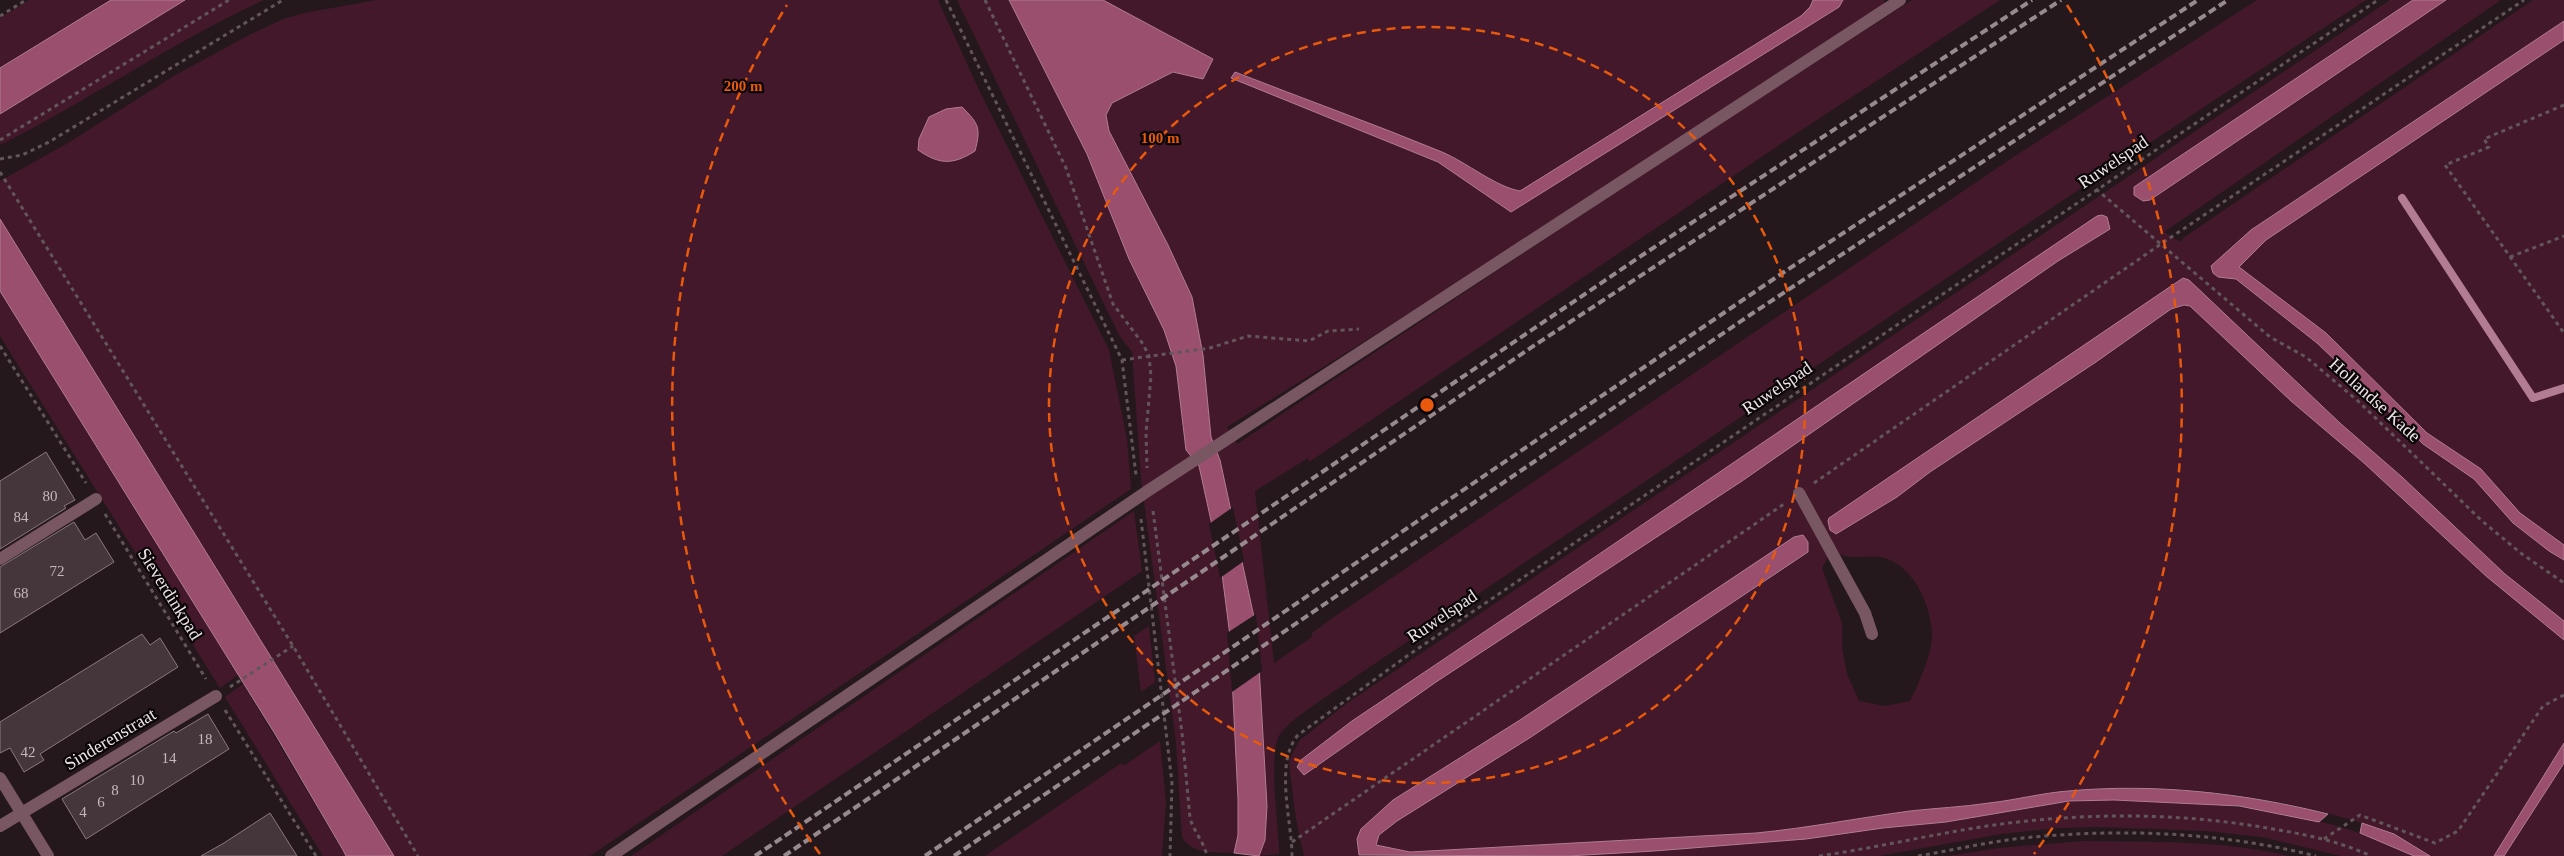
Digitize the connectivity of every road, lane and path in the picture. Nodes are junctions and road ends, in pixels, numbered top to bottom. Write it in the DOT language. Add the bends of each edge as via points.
graph roads {
  1 [pos="26,0"];
  2 [pos="229,0"];
  3 [pos="283,0"];
  4 [pos="946,0"];
  5 [pos="985,0"];
  6 [pos="1900,0"];
  7 [pos="2378,0"];
  8 [pos="2524,0"];
  9 [pos="0,16"];
  10 [pos="2564,105"];
  11 [pos="0,140"];
  12 [pos="0,159"];
  13 [pos="0,172"];
  14 [pos="2096,189"];
  15 [pos="2564,236"];
  16 [pos="2161,244"];
  17 [pos="2510,257"];
  18 [pos="1365,329"];
  19 [pos="2564,333"];
  20 [pos="0,346"];
  21 [pos="1149,356"];
  22 [pos="1122,360"];
  23 [pos="1148,491"];
  24 [pos="1799,493"];
  25 [pos="96,499"];
  26 [pos="0,559"];
  27 [pos="2564,583"];
  28 [pos="1872,634"];
  29 [pos="293,646"];
  30 [pos="233,685"];
  31 [pos="2564,695"];
  32 [pos="216,696"];
  33 [pos="0,778"];
  34 [pos="21,813"];
  35 [pos="0,826"];
  36 [pos="2324,840"];
  37 [pos="1292,842"];
  38 [pos="48,856"];
  39 [pos="316,856"];
  40 [pos="418,856"];
  41 [pos="611,856"];
  42 [pos="1170,856"];
  43 [pos="1207,856"];
  44 [pos="1292,856"];
  45 [pos="1818,856"];
  46 [pos="1918,856"];
  47 [pos="2316,856"];
  48 [pos="2371,856"];
  1 -- 9 [label="path"];
  2 -- 11 [label="path"];
  3 -- 12 [label="path" via="49,142 22,155"];
  4 -- 22 [label="path"];
  5 -- 21 [label="path" via="1066,168 1113,304"];
  6 -- 23 [label="street"];
  7 -- 14 [label="path, Ruwelspad"];
  8 -- 16 [label="path"];
  10 -- 17 [label="path" via="2484,139 2489,147 2445,165"];
  13 -- 29 [label="path"];
  14 -- 16 [label="path, Hollandse Kade"];
  14 -- 37 [label="path, Ruwelspad" via="1407,656 1298,735 1289,750 1286,768"];
  15 -- 17 [label="path"];
  16 -- 24 [label="path"];
  16 -- 27 [label="path, Hollandse Kade" via="2270,336 2306,357 2358,401 2482,521"];
  17 -- 19 [label="path"];
  18 -- 21 [label="path" via="1328,331 1309,341 1248,336 1210,348"];
  20 -- 25 [label="path, Sieverdinkpad"];
  21 -- 22 [label="path"];
  21 -- 23 [label="path"];
  22 -- 23 [label="path"];
  23 -- 41 [label="street"];
  23 -- 42 [label="path" via="1172,783"];
  23 -- 43 [label="path" via="1156,526 1190,818"];
  24 -- 28 [label="street" via="1865,614"];
  24 -- 37 [label="path"];
  25 -- 26 [label="street"];
  25 -- 32 [label="path, Sieverdinkpad"];
  29 -- 30 [label="path"];
  29 -- 40 [label="path"];
  31 -- 36 [label="path" via="2543,706 2458,831 2436,843 2360,815"];
  32 -- 34 [label="street, Sinderenstraat"];
  32 -- 39 [label="path, Sieverdinkpad"];
  33 -- 34 [label="street"];
  34 -- 35 [label="street, Sinderenstraat"];
  34 -- 38 [label="street"];
  36 -- 45 [label="path" via="2225,820 2091,817 2006,823"];
  36 -- 48 [label="path"];
  37 -- 44 [label="path, Ruwelspad"];
  46 -- 47 [label="path" via="2022,838 2119,833 2175,833"];
}
